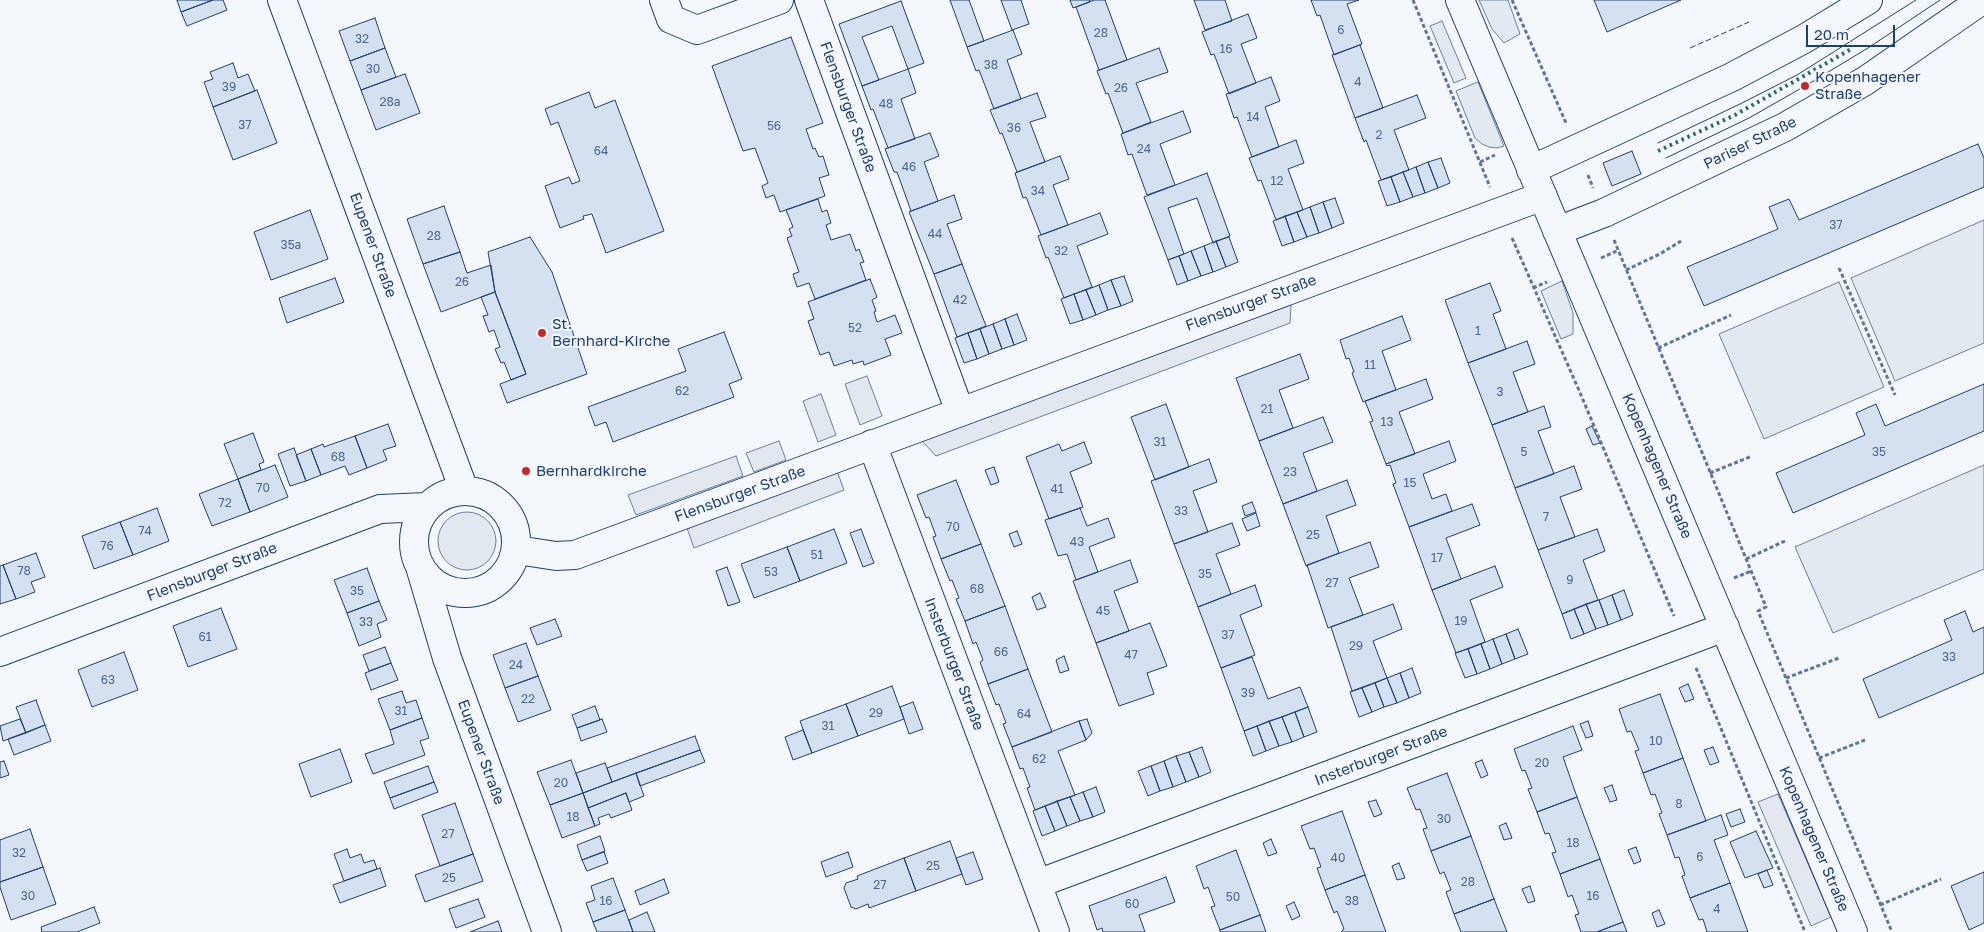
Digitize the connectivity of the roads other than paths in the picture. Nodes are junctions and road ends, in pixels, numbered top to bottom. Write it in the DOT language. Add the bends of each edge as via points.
graph roads {
  1 [pos="282,0"];
  2 [pos="664,0"];
  3 [pos="779,0"];
  4 [pos="809,0"];
  5 [pos="1460,0"];
  6 [pos="1868,0"];
  7 [pos="1981,7"];
  8 [pos="1531,170"];
  9 [pos="1543,196"];
  10 [pos="1557,231"];
  11 [pos="960,412"];
  12 [pos="872,444"];
  13 [pos="464,490"];
  14 [pos="427,507"];
  15 [pos="517,550"];
  16 [pos="421,570"];
  17 [pos="1725,628"];
  18 [pos="0,652"];
  19 [pos="1037,884"];
  20 [pos="547,932"];
  21 [pos="1055,932"];
  22 [pos="1853,932"];
  1 -- 13 [label="street, Eupener Straße"];
  2 -- 3 [label="street" via="671,19 697,30"];
  4 -- 11 [label="street, Flensburger Straße"];
  5 -- 8 [label="street, Kopenhagener Straße"];
  6 -- 8 [label="street" via="1732,77"];
  7 -- 10 [label="street, Pariser Straße" via="1865,81 1785,127 1604,213"];
  8 -- 9 [label="street, Kopenhagener Straße"];
  9 -- 10 [label="street, Kopenhagener Straße"];
  9 -- 11 [label="street, Flensburger Straße"];
  10 -- 17 [label="street, Kopenhagener Straße"];
  11 -- 12 [label="street, Flensburger Straße"];
  12 -- 15 [label="street, Flensburger Straße" via="575,555 556,556"];
  12 -- 19 [label="street, Insterburger Straße"];
  13 -- 14 [label="street" via="444,494"];
  13 -- 15 [label="street" via="482,493 498,501 514,523"];
  14 -- 16 [label="street" via="416,526 414,548"];
  14 -- 18 [label="street, Flensburger Straße" via="380,509"];
  15 -- 16 [label="street" via="507,573 488,589 464,594 439,587"];
  16 -- 20 [label="street, Eupener Straße" via="446,658"];
  17 -- 19 [label="street, Insterburger Straße"];
  17 -- 22 [label="street, Kopenhagener Straße"];
  19 -- 21 [label="street, Insterburger Straße"];
}
